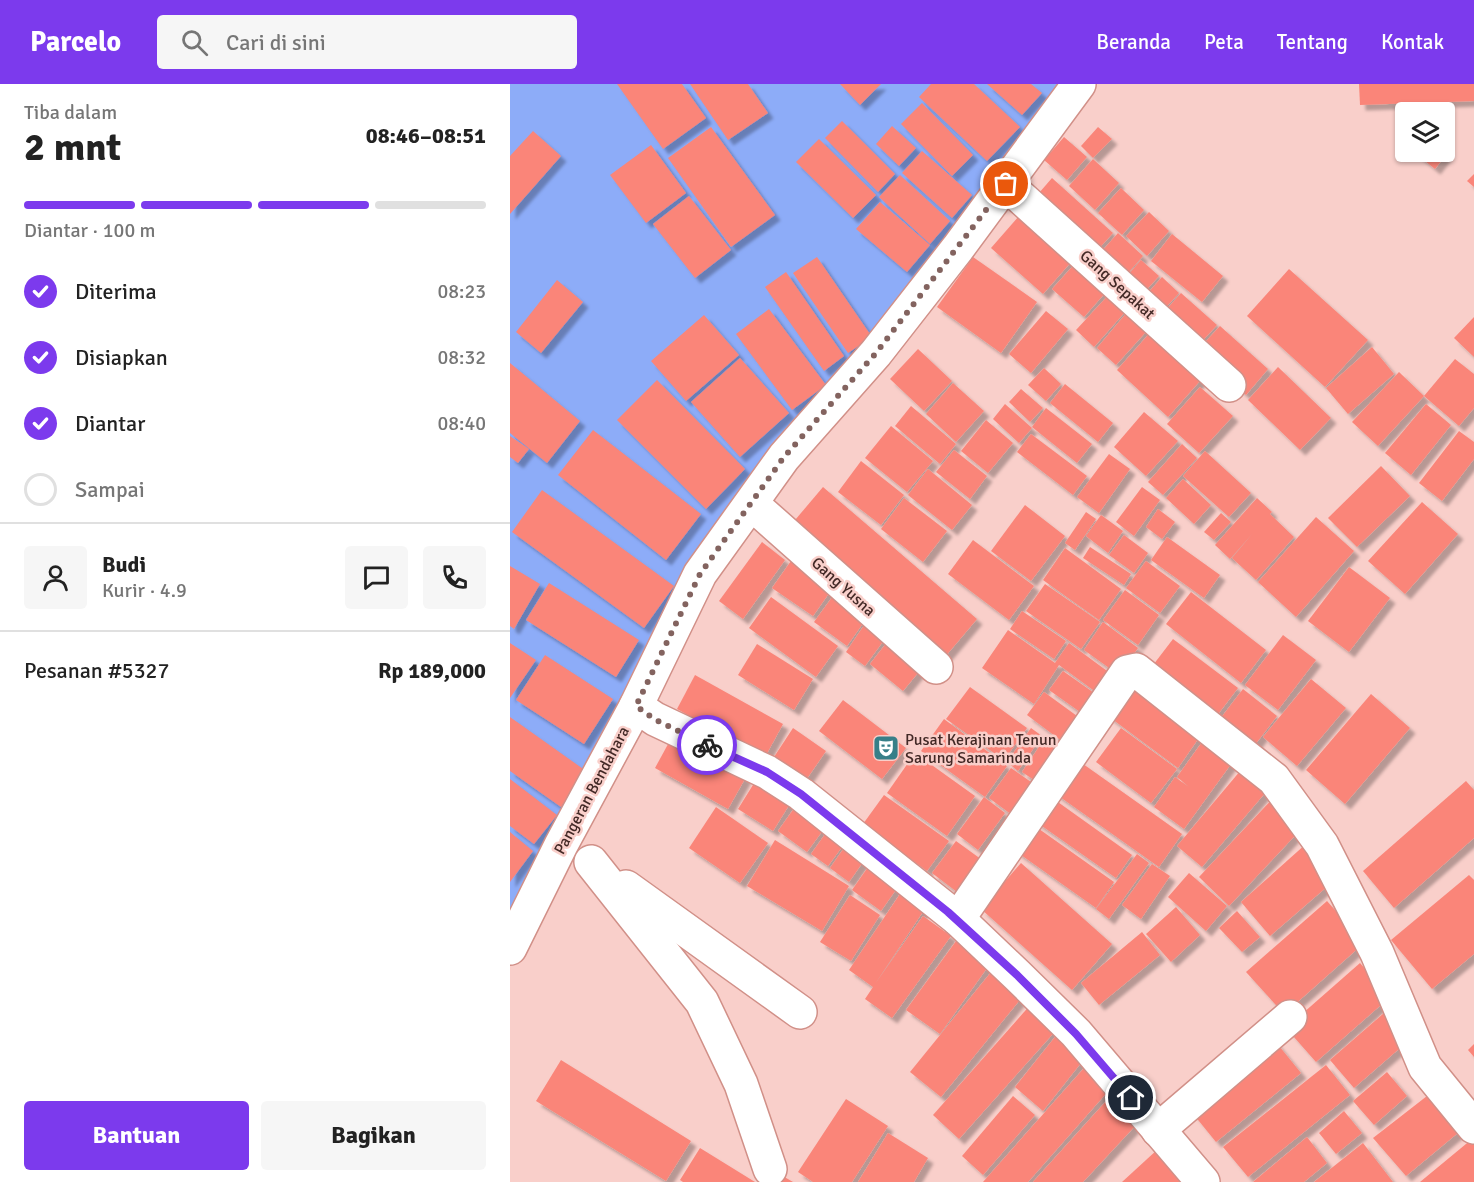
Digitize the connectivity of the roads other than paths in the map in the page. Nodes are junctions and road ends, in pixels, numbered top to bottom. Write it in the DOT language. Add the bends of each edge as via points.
graph roads {
  1 [pos="1079,84"];
  2 [pos="1006,184"];
  3 [pos="1229,385"];
  4 [pos="752,504"];
  5 [pos="936,667"];
  6 [pos="636,706"];
  7 [pos="561,845"];
  8 [pos="591,862"];
  9 [pos="958,919"];
  10 [pos="510,948"];
  11 [pos="800,1012"];
  12 [pos="1290,1017"];
  13 [pos="1474,1127"];
  14 [pos="1158,1130"];
  15 [pos="770,1169"];
  16 [pos="1203,1182"];
  1 -- 2 [label="street, Pangeran Bendahara"];
  2 -- 3 [label="street, Gang Sepakat"];
  2 -- 4 [label="street, Pangeran Bendahara" via="876,353 784,457"];
  4 -- 5 [label="street, Gang Yusna"];
  4 -- 6 [label="street, Pangeran Bendahara" via="700,574"];
  6 -- 7 [label="street, Pangeran Bendahara"];
  6 -- 9 [label="street" via="654,719 767,772 801,794"];
  7 -- 8 [label="street"];
  7 -- 10 [label="street, Pangeran Bendahara"];
  8 -- 11 [label="street"];
  8 -- 15 [label="street" via="702,1002 741,1084"];
  9 -- 13 [label="street" via="1127,672 1136,670 1274,779 1322,845 1377,952 1425,1067"];
  9 -- 14 [label="street" via="1076,1034"];
  12 -- 14 [label="street"];
  14 -- 16 [label="street"];
}
